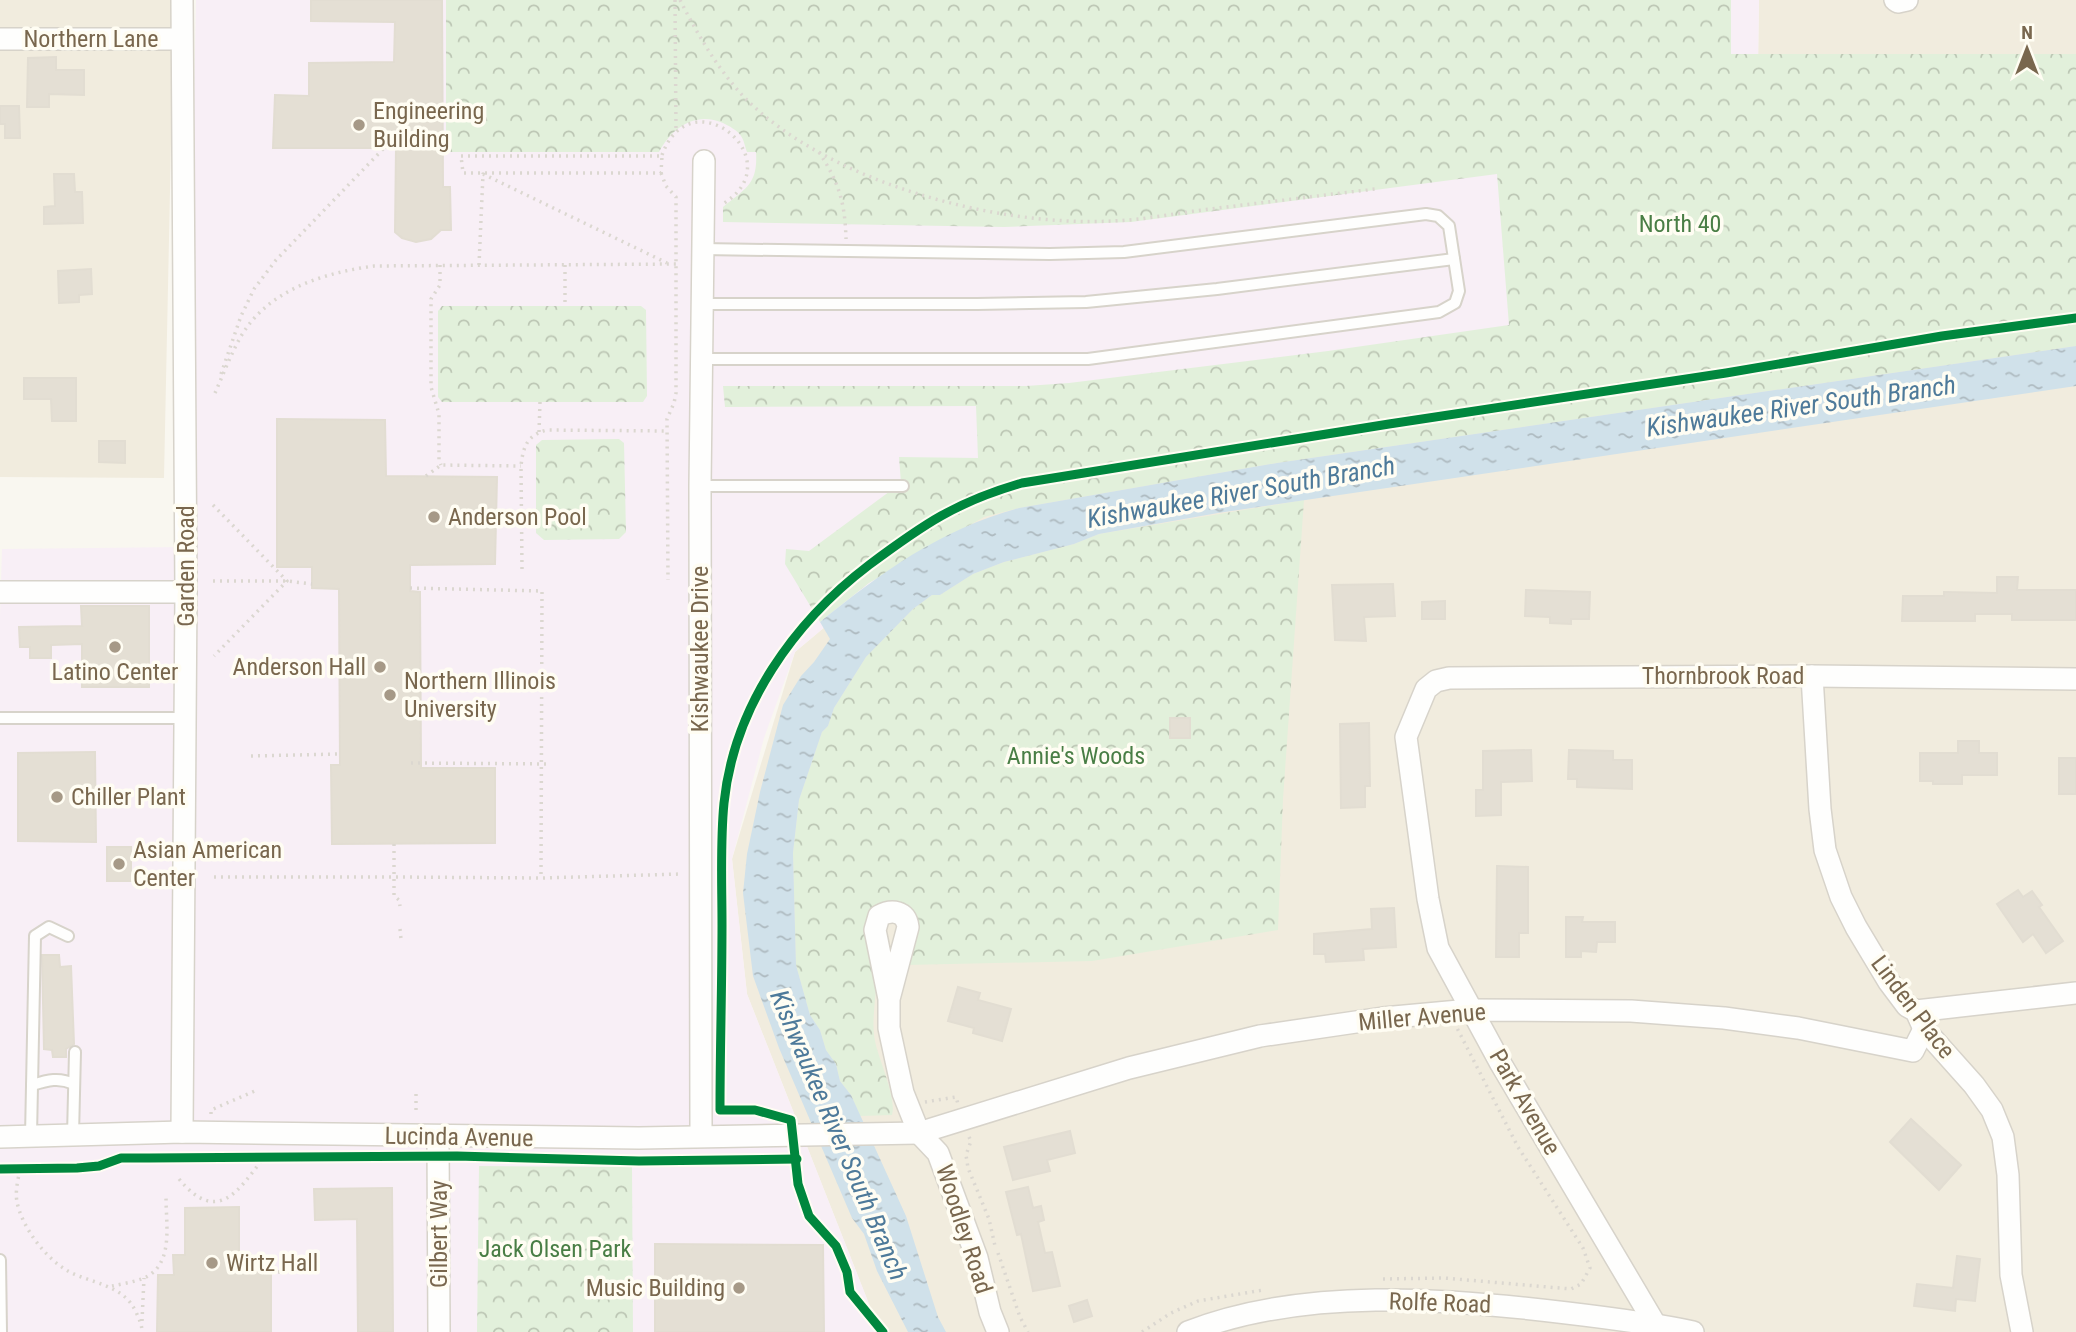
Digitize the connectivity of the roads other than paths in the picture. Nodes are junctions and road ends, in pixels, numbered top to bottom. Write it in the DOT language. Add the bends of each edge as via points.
graph roads {
  1 [pos="182,0"];
  2 [pos="1895,0"];
  3 [pos="1907,0"];
  4 [pos="0,39"];
  5 [pos="181,39"];
  6 [pos="704,161"];
  7 [pos="702,249"];
  8 [pos="1454,258"];
  9 [pos="701,304"];
  10 [pos="701,359"];
  11 [pos="700,486"];
  12 [pos="903,486"];
  13 [pos="0,592"];
  14 [pos="186,592"];
  15 [pos="1812,676"];
  16 [pos="2076,678"];
  17 [pos="0,718"];
  18 [pos="185,718"];
  19 [pos="1406,737"];
  20 [pos="68,936"];
  21 [pos="2076,993"];
  22 [pos="889,999"];
  23 [pos="1470,1010"];
  24 [pos="1920,1020"];
  25 [pos="75,1052"];
  26 [pos="74,1084"];
  27 [pos="32,1085"];
  28 [pos="182,1132"];
  29 [pos="919,1133"];
  30 [pos="73,1135"];
  31 [pos="31,1136"];
  32 [pos="701,1136"];
  33 [pos="0,1137"];
  34 [pos="438,1137"];
  35 [pos="0,1144"];
  36 [pos="0,1260"];
  37 [pos="1655,1328"];
  38 [pos="1,1332"];
  39 [pos="439,1332"];
  40 [pos="998,1332"];
  41 [pos="1188,1332"];
  42 [pos="1693,1332"];
  43 [pos="2022,1332"];
  1 -- 5 [label="street, Garden Road"];
  2 -- 3 [label="street"];
  4 -- 5 [label="street, Northern Lane"];
  5 -- 14 [label="street, Garden Road"];
  6 -- 7 [label="street, Kishwaukee Drive"];
  7 -- 8 [label="lane" via="1125,252 1426,214 1438,216 1449,226"];
  7 -- 9 [label="street, Kishwaukee Drive"];
  8 -- 9 [label="lane" via="1086,302"];
  8 -- 10 [label="lane" via="1455,303 1438,312 1088,359"];
  9 -- 10 [label="street, Kishwaukee Drive"];
  10 -- 11 [label="street, Kishwaukee Drive"];
  11 -- 12 [label="lane"];
  11 -- 32 [label="street, Kishwaukee Drive"];
  13 -- 14 [label="street"];
  14 -- 18 [label="street, Garden Road"];
  15 -- 16 [label="street, Thornbrook Road"];
  15 -- 19 [label="street, Thornbrook Road" via="1449,678 1426,689"];
  15 -- 24 [label="street, Linden Place" via="1825,850 1856,927 1889,982"];
  17 -- 18 [label="lane"];
  18 -- 28 [label="street, Garden Road"];
  19 -- 23 [label="street, Park Avenue" via="1438,948"];
  20 -- 27 [label="lane" via="49,927 35,936"];
  21 -- 24 [label="street"];
  22 -- 29 [label="street, Woodley Road" via="889,1028 903,1093"];
  23 -- 24 [label="street, Miller Avenue" via="1631,1011 1724,1018 1913,1051"];
  23 -- 29 [label="street, Miller Avenue" via="1248,1038 1129,1068"];
  23 -- 37 [label="street, Park Avenue"];
  24 -- 43 [label="street, Linden Place" via="1980,1093 2003,1137 2011,1275"];
  25 -- 26 [label="lane"];
  26 -- 27 [label="lane" via="48,1079"];
  26 -- 30 [label="lane"];
  27 -- 31 [label="lane"];
  28 -- 30 [label="street, Lucinda Avenue"];
  28 -- 34 [label="street, Lucinda Avenue"];
  29 -- 32 [label="street, Lucinda Avenue"];
  29 -- 40 [label="street, Woodley Road" via="938,1153 977,1258"];
  30 -- 31 [label="street, Lucinda Avenue"];
  31 -- 33 [label="street, Lucinda Avenue"];
  32 -- 34 [label="street, Lucinda Avenue"];
  33 -- 35 [label="lane"];
  34 -- 39 [label="street, Gilbert Way"];
  36 -- 38 [label="lane"];
  37 -- 41 [label="street, Rolfe Road" via="1471,1303 1373,1301 1264,1311"];
  37 -- 42 [label="street, Rolfe Road"];
}
